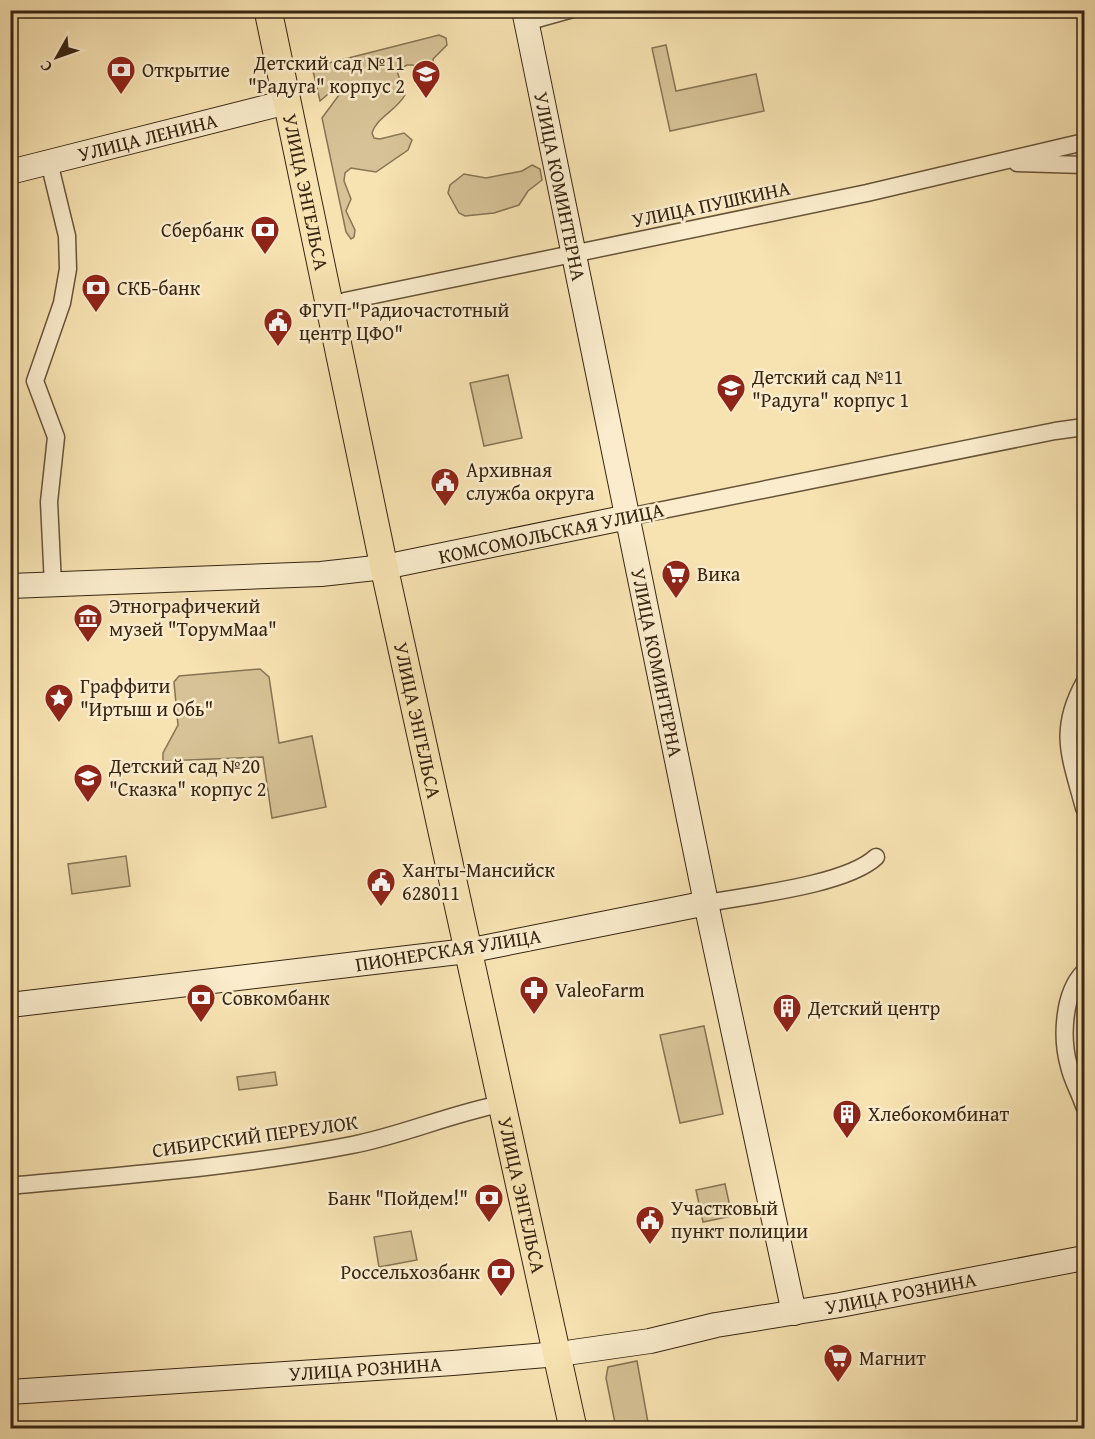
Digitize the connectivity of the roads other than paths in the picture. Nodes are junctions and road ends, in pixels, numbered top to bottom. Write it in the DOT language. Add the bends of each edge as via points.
graph roads {
  1 [pos="268,10"];
  2 [pos="286,10"];
  3 [pos="569,10"];
  4 [pos="525,16"];
  5 [pos="295,100"];
  6 [pos="1084,142"];
  7 [pos="1007,161"];
  8 [pos="50,162"];
  9 [pos="1084,165"];
  10 [pos="10,172"];
  11 [pos="574,254"];
  12 [pos="345,301"];
  13 [pos="1084,427"];
  14 [pos="628,517"];
  15 [pos="391,565"];
  16 [pos="53,585"];
  17 [pos="10,586"];
  18 [pos="1084,683"];
  19 [pos="1084,808"];
  20 [pos="876,857"];
  21 [pos="707,903"];
  22 [pos="474,950"];
  23 [pos="1084,972"];
  24 [pos="10,1005"];
  25 [pos="501,1104"];
  26 [pos="1084,1106"];
  27 [pos="10,1186"];
  28 [pos="1084,1258"];
  29 [pos="794,1313"];
  30 [pos="564,1345"];
  31 [pos="311,1364"];
  32 [pos="10,1378"];
  33 [pos="10,1392"];
  34 [pos="573,1428"];
  35 [pos="590,1428"];
  1 -- 5 [label="main road, УЛИЦА ЭНГЕЛЬСА"];
  2 -- 5 [label="main road, УЛИЦА ЭНГЕЛЬСА"];
  3 -- 4 [label="street"];
  4 -- 11 [label="street, УЛИЦА КОМИНТЕРНА"];
  5 -- 8 [label="street, УЛИЦА ЛЕНИНА"];
  5 -- 12 [label="main road, УЛИЦА ЭНГЕЛЬСА"];
  5 -- 15 [label="main road, УЛИЦА ЭНГЕЛЬСА"];
  6 -- 7 [label="street, УЛИЦА ПУШКИНА"];
  7 -- 9 [label="street"];
  7 -- 11 [label="street, УЛИЦА ПУШКИНА"];
  8 -- 10 [label="street, УЛИЦА ЛЕНИНА"];
  8 -- 16 [label="street" via="68,249 62,303 35,381 56,437 49,502"];
  11 -- 12 [label="street, УЛИЦА ПУШКИНА"];
  11 -- 14 [label="street, УЛИЦА КОМИНТЕРНА"];
  12 -- 15 [label="main road, УЛИЦА ЭНГЕЛЬСА"];
  13 -- 14 [label="street, КОМСОМОЛЬСКАЯ УЛИЦА"];
  14 -- 15 [label="street, КОМСОМОЛЬСКАЯ УЛИЦА"];
  14 -- 21 [label="street, УЛИЦА КОМИНТЕРНА"];
  15 -- 16 [label="street, КОМСОМОЛЬСКАЯ УЛИЦА" via="321,574"];
  15 -- 22 [label="main road, УЛИЦА ЭНГЕЛЬСА"];
  16 -- 17 [label="street, КОМСОМОЛЬСКАЯ УЛИЦА"];
  18 -- 19 [label="street" via="1067,744"];
  20 -- 21 [label="street, ПИОНЕРСКАЯ УЛИЦА" via="857,870 831,879"];
  21 -- 22 [label="street, ПИОНЕРСКАЯ УЛИЦА"];
  21 -- 29 [label="street, УЛИЦА КОМИНТЕРНА"];
  22 -- 24 [label="street, ПИОНЕРСКАЯ УЛИЦА"];
  22 -- 25 [label="main road, УЛИЦА ЭНГЕЛЬСА"];
  22 -- 30 [label="main road, УЛИЦА ЭНГЕЛЬСА"];
  23 -- 26 [label="street" via="1069,999 1065,1040 1069,1068"];
  25 -- 27 [label="street, СИБИРСКИЙ ПЕРЕУЛОК" via="350,1145 186,1169"];
  25 -- 30 [label="main road, УЛИЦА ЭНГЕЛЬСА"];
  28 -- 29 [label="street, УЛИЦА РОЗНИНА"];
  29 -- 30 [label="street, УЛИЦА РОЗНИНА" via="716,1325 650,1341"];
  30 -- 31 [label="street, УЛИЦА РОЗНИНА" via="453,1364"];
  30 -- 34 [label="main road, УЛИЦА ЭНГЕЛЬСА"];
  30 -- 35 [label="main road, УЛИЦА ЭНГЕЛЬСА"];
  31 -- 32 [label="street, УЛИЦА РОЗНИНА"];
  31 -- 33 [label="street, УЛИЦА РОЗНИНА"];
}
